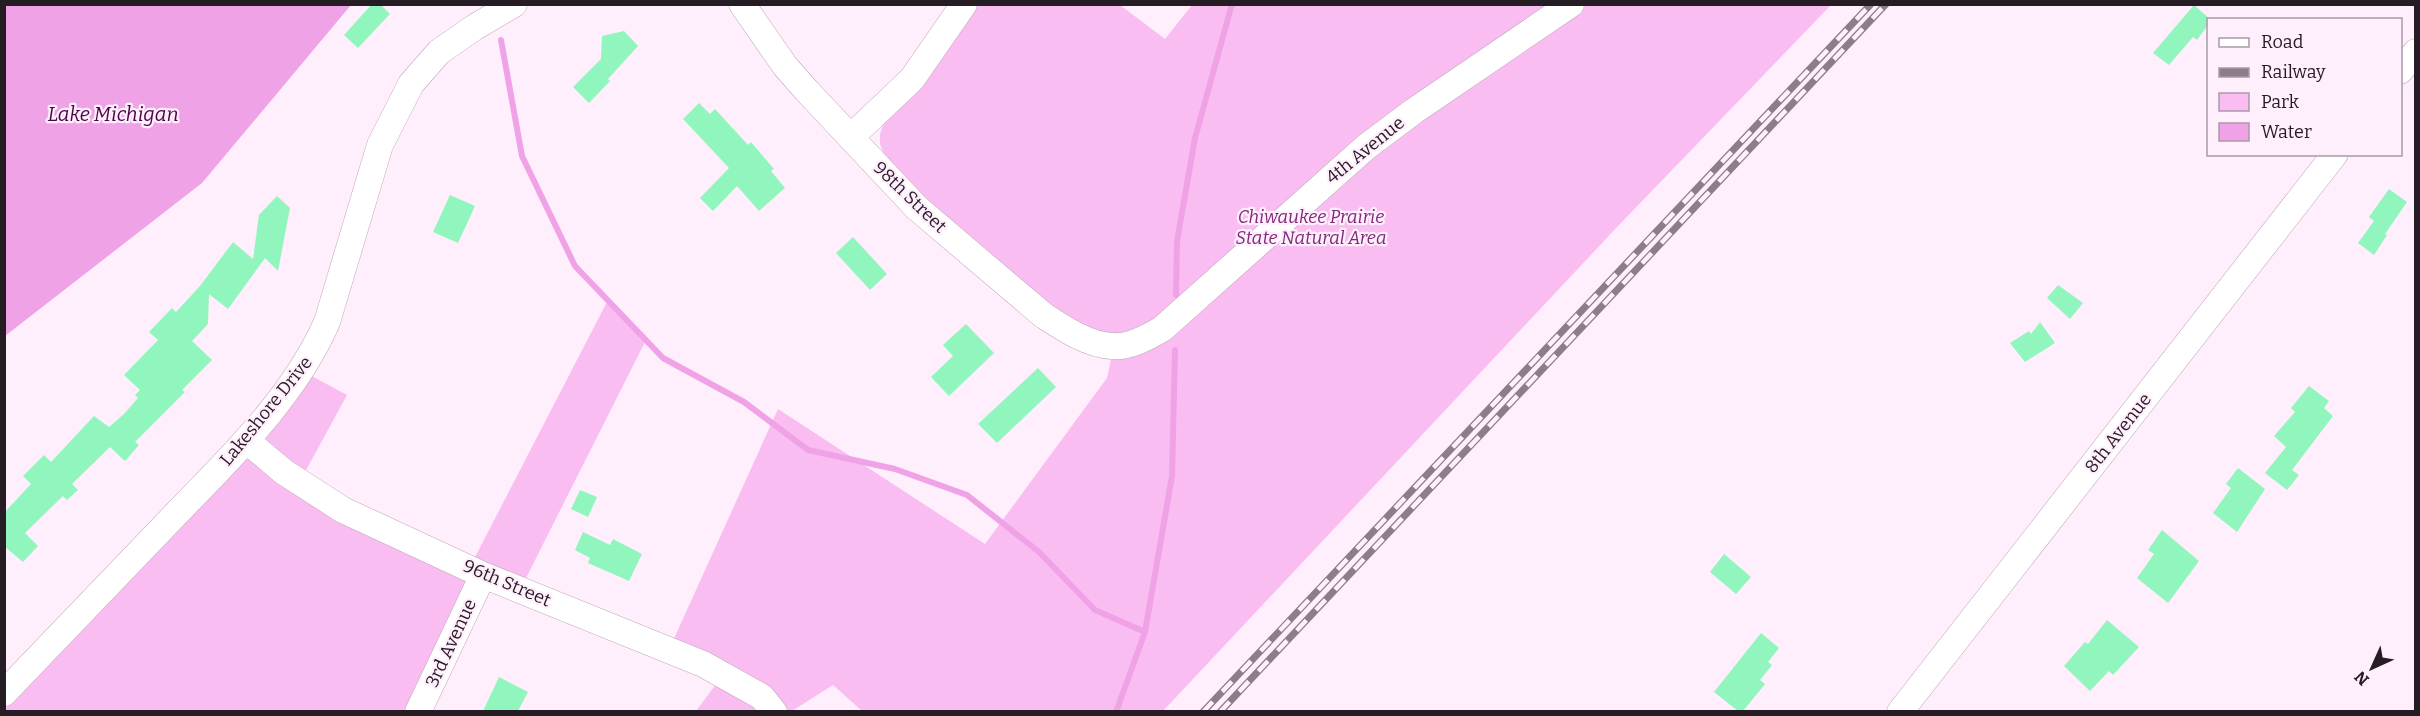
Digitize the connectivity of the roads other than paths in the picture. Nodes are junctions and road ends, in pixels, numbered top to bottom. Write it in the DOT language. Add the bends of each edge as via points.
graph roads {
  1 [pos="514,4"];
  2 [pos="742,4"];
  3 [pos="964,4"];
  4 [pos="1571,4"];
  5 [pos="2415,52"];
  6 [pos="2402,68"];
  7 [pos="851,138"];
  8 [pos="2334,156"];
  9 [pos="1113,347"];
  10 [pos="247,441"];
  11 [pos="483,574"];
  12 [pos="4,693"];
  13 [pos="418,711"];
  14 [pos="774,711"];
  15 [pos="1900,711"];
  1 -- 10 [label="street, Lakeshore Drive" via="440,52 411,84 380,145 317,346"];
  2 -- 7 [label="street, 98th Street" via="785,66"];
  3 -- 7 [label="street" via="912,80"];
  4 -- 9 [label="street, 4th Avenue" via="1366,147 1162,329"];
  5 -- 6 [label="street"];
  7 -- 9 [label="street, 98th Street" via="917,208 1007,286 1066,330"];
  8 -- 15 [label="street, 8th Avenue"];
  10 -- 11 [label="street, 96th Street" via="284,472 343,510"];
  10 -- 12 [label="street, Lakeshore Drive"];
  11 -- 13 [label="street, 3rd Avenue"];
  11 -- 14 [label="street, 96th Street" via="703,664 762,697"];
}
